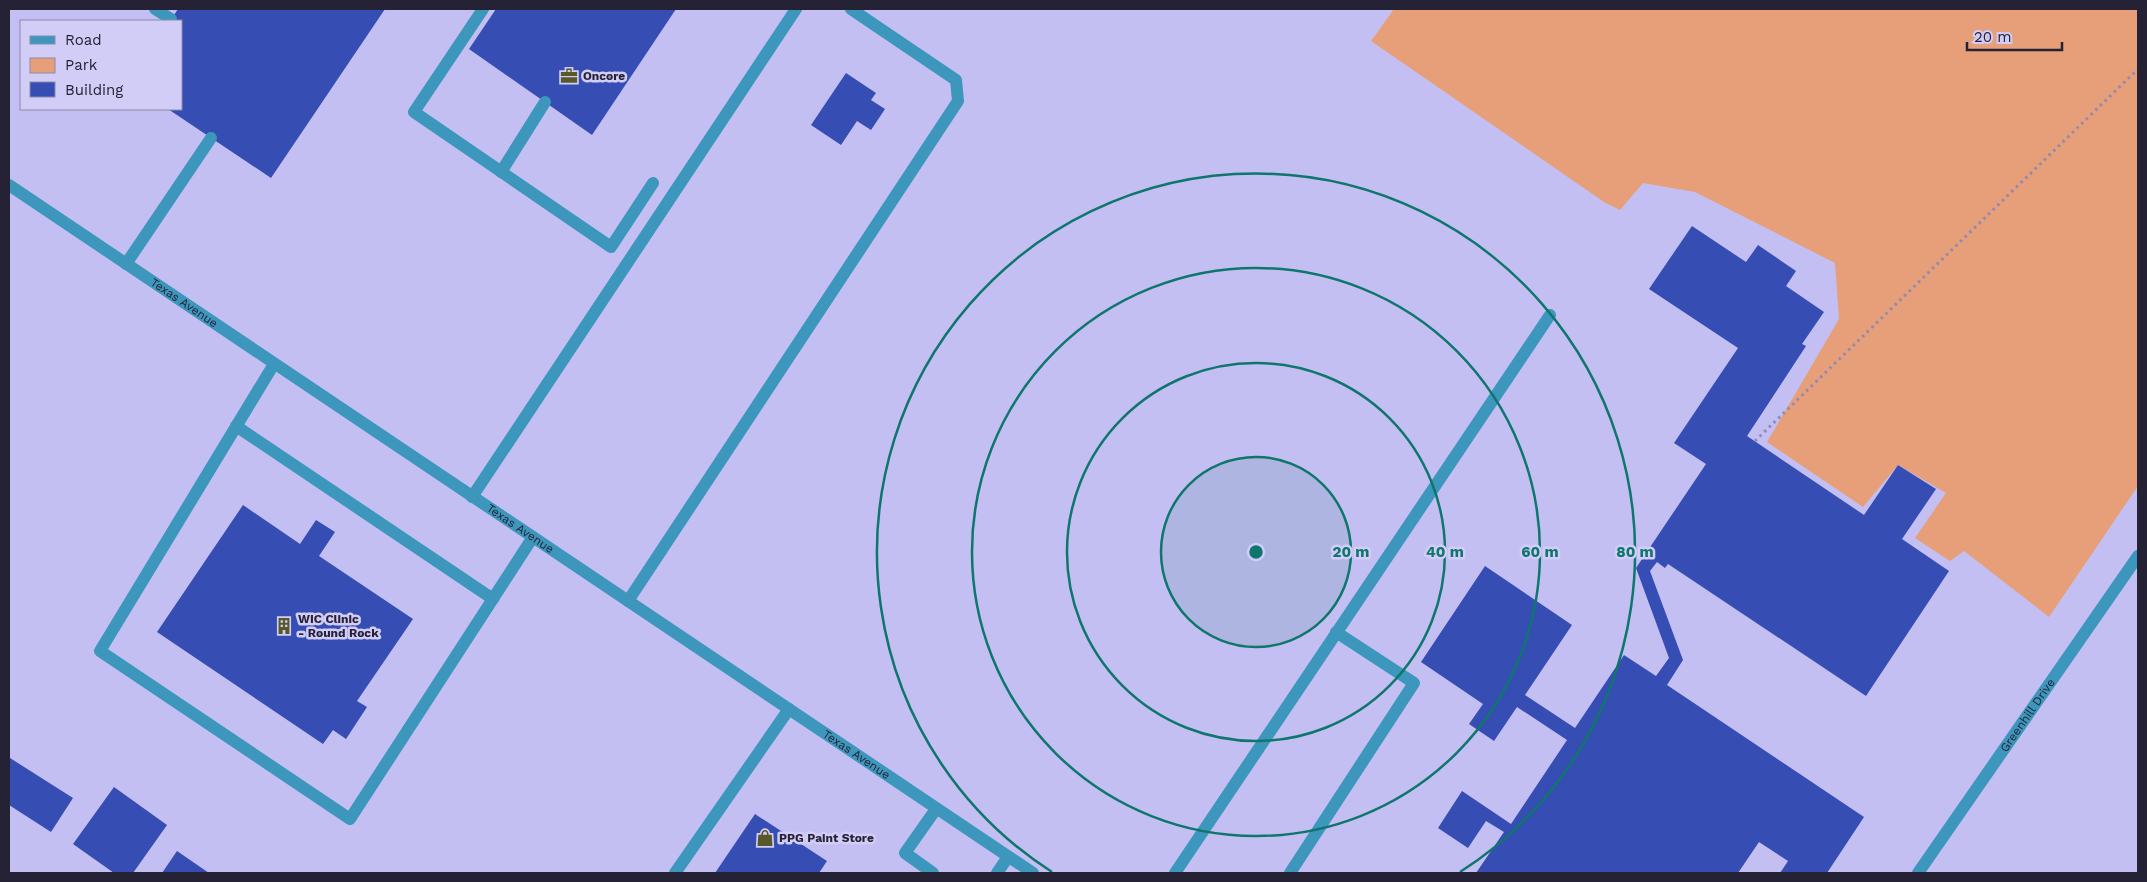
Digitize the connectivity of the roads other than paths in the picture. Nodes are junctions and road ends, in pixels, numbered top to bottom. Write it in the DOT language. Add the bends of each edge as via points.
graph roads {
  1 [pos="155,9"];
  2 [pos="796,9"];
  3 [pos="851,9"];
  4 [pos="486,11"];
  5 [pos="171,19"];
  6 [pos="545,102"];
  7 [pos="211,138"];
  8 [pos="501,172"];
  9 [pos="652,183"];
  10 [pos="9,185"];
  11 [pos="126,264"];
  12 [pos="1550,315"];
  13 [pos="274,364"];
  14 [pos="236,426"];
  15 [pos="472,497"];
  16 [pos="533,537"];
  17 [pos="2138,556"];
  18 [pos="493,599"];
  19 [pos="628,601"];
  20 [pos="1336,632"];
  21 [pos="789,709"];
  22 [pos="936,809"];
  23 [pos="1008,857"];
  24 [pos="675,873"];
  25 [pos="933,873"];
  26 [pos="997,873"];
  27 [pos="1033,873"];
  28 [pos="1175,873"];
  29 [pos="1290,873"];
  30 [pos="1918,873"];
  1 -- 5 [label="street"];
  2 -- 15 [label="street"];
  3 -- 19 [label="street" via="956,80 958,101"];
  4 -- 8 [label="street" via="414,112"];
  6 -- 8 [label="street"];
  7 -- 11 [label="street"];
  8 -- 9 [label="street" via="611,247"];
  10 -- 11 [label="street, Texas Avenue"];
  11 -- 13 [label="street, Texas Avenue"];
  12 -- 20 [label="street"];
  13 -- 14 [label="street"];
  13 -- 15 [label="street, Texas Avenue"];
  14 -- 18 [label="street"];
  14 -- 18 [label="street" via="100,651 116,662 350,819"];
  15 -- 16 [label="street, Texas Avenue"];
  16 -- 18 [label="street"];
  16 -- 19 [label="street, Texas Avenue"];
  17 -- 30 [label="street, Greenhill Drive"];
  19 -- 21 [label="street, Texas Avenue"];
  20 -- 28 [label="street"];
  20 -- 29 [label="street" via="1414,683"];
  21 -- 22 [label="street, Texas Avenue"];
  21 -- 24 [label="street"];
  22 -- 23 [label="street, Texas Avenue"];
  22 -- 25 [label="street" via="905,853"];
  23 -- 26 [label="street"];
  23 -- 27 [label="street, Texas Avenue"];
}
